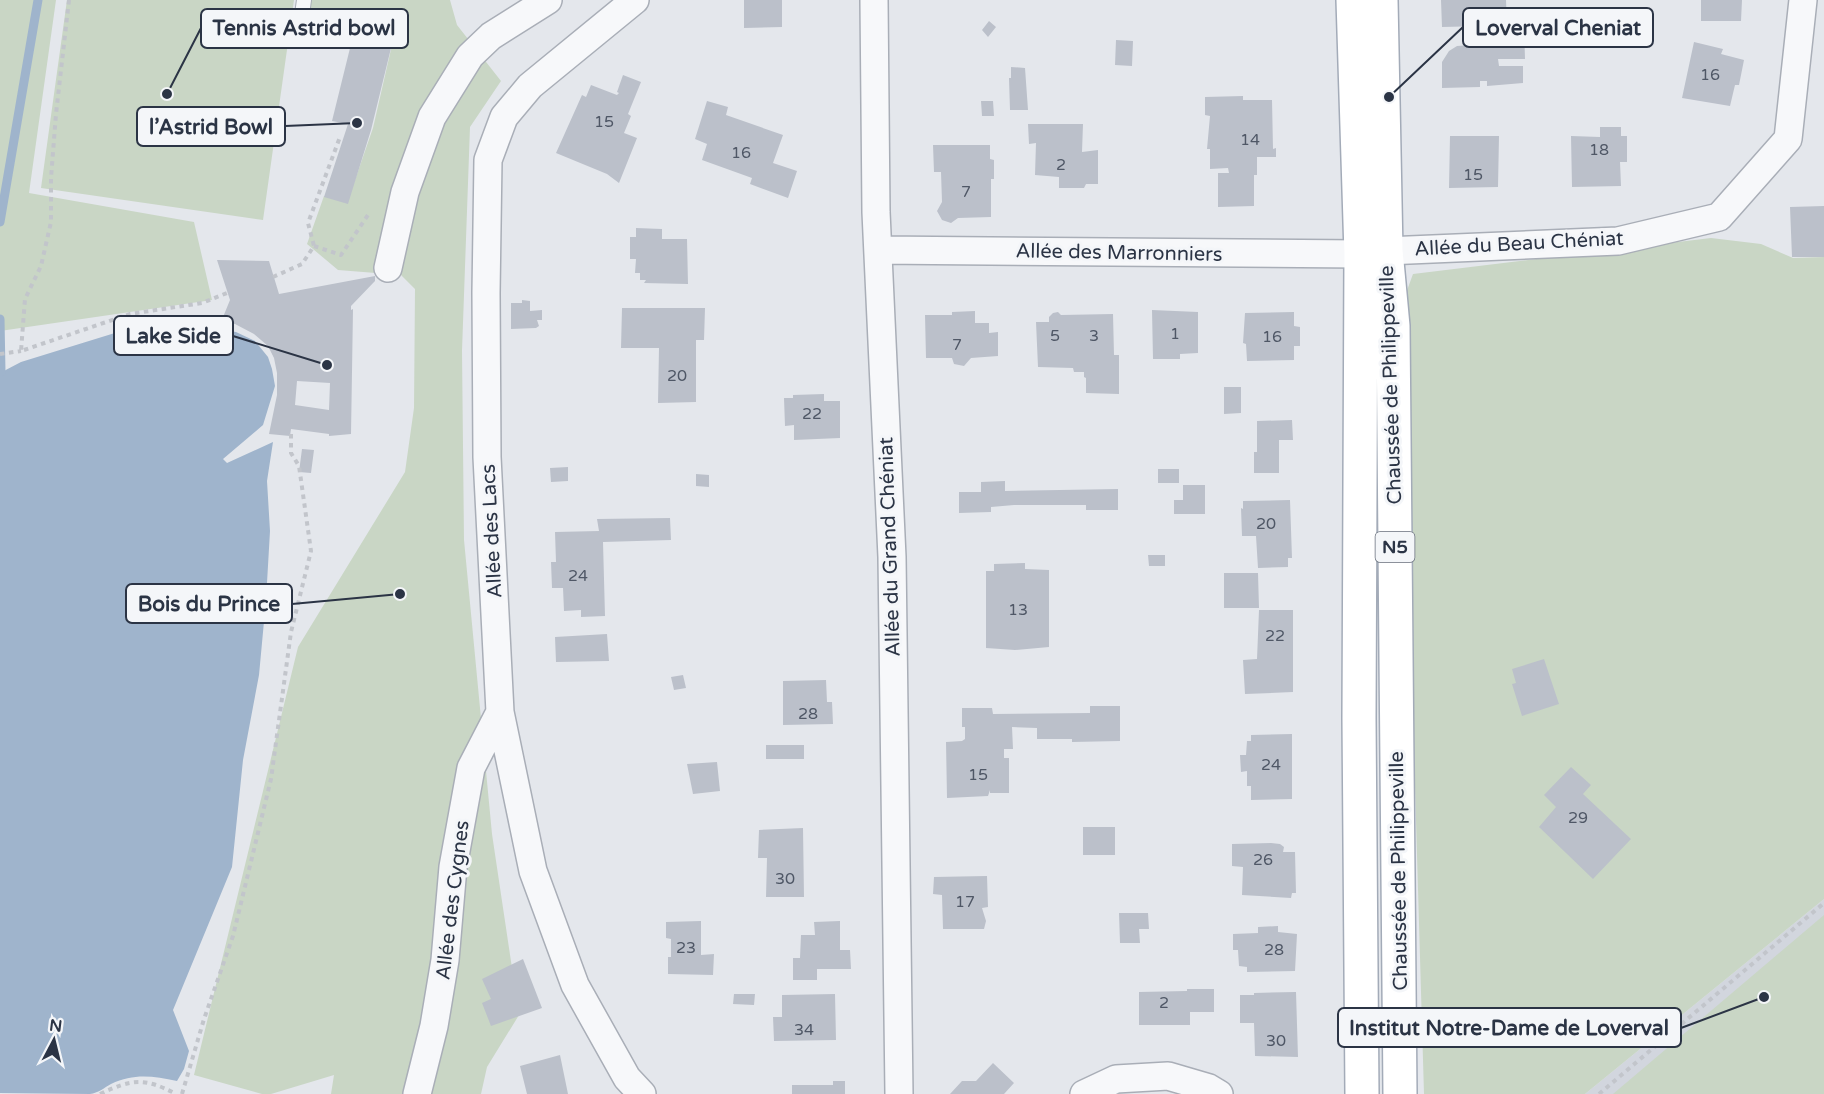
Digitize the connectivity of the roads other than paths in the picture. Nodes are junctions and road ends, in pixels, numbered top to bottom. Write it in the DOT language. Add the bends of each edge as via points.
graph roads {
  1 [pos="304,0"];
  2 [pos="548,0"];
  3 [pos="635,0"];
  4 [pos="874,0"];
  5 [pos="1353,0"];
  6 [pos="1381,0"];
  7 [pos="1803,0"];
  8 [pos="300,29"];
  9 [pos="878,250"];
  10 [pos="1373,252"];
  11 [pos="388,268"];
  12 [pos="500,712"];
  13 [pos="417,1094"];
  14 [pos="642,1094"];
  15 [pos="899,1094"];
  16 [pos="1084,1094"];
  17 [pos="1219,1094"];
  18 [pos="1362,1094"];
  19 [pos="1400,1094"];
  1 -- 8 [label="lane"];
  2 -- 11 [label="street" via="491,36 470,56 436,110 405,192"];
  3 -- 12 [label="street, Allée des Lacs" via="530,86 504,117 488,160 487,457"];
  4 -- 9 [label="street, Allée du Grand Chéniat"];
  5 -- 10 [label="main road, Chaussée de Philippeville / N5"];
  6 -- 10 [label="main road, Chaussée de Philippeville / N5"];
  7 -- 10 [label="street, Allée du Beau Chéniat" via="1788,139 1719,216 1617,241"];
  9 -- 10 [label="street, Allée des Marronniers"];
  9 -- 15 [label="street, Allée du Grand Chéniat" via="892,557"];
  10 -- 18 [label="main road, Chaussée de Philippeville / N5" via="1359,753"];
  10 -- 19 [label="main road, Chaussée de Philippeville / N5" via="1393,326"];
  12 -- 13 [label="street, Allée des Cygnes" via="471,768 453,867 445,960"];
  12 -- 14 [label="street, Allée des Lacs" via="533,871 575,985 627,1078"];
  16 -- 17 [label="street" via="1116,1079 1168,1077"];
}
